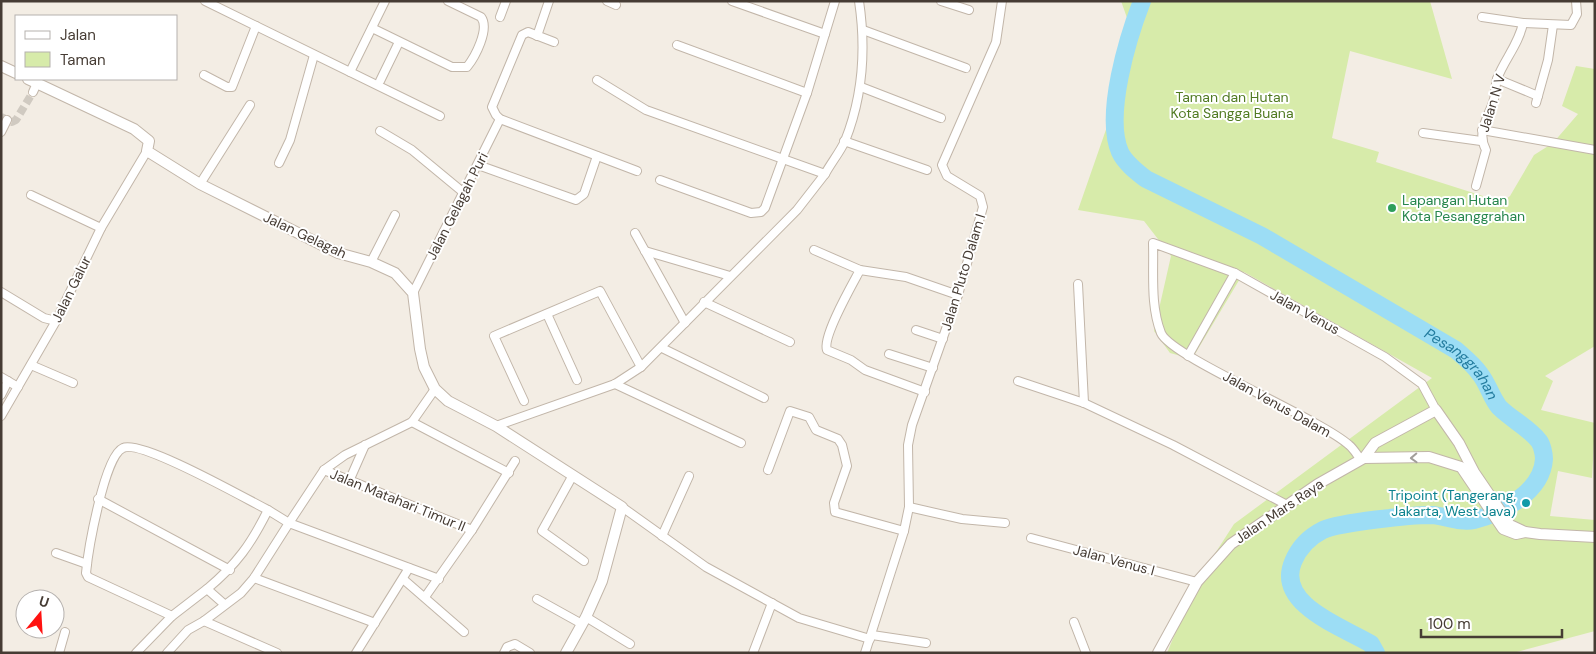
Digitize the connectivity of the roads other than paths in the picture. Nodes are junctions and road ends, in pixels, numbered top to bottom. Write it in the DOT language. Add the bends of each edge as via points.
graph roads {
  1 [pos="205,1"];
  2 [pos="386,1"];
  3 [pos="448,1"];
  4 [pos="506,1"];
  5 [pos="549,1"];
  6 [pos="607,1"];
  7 [pos="732,1"];
  8 [pos="835,1"];
  9 [pos="859,1"];
  10 [pos="941,1"];
  11 [pos="1002,1"];
  12 [pos="1576,1"];
  13 [pos="616,5"];
  14 [pos="969,10"];
  15 [pos="500,17"];
  16 [pos="1482,17"];
  17 [pos="1523,23"];
  18 [pos="1553,24"];
  19 [pos="256,26"];
  20 [pos="372,28"];
  21 [pos="863,30"];
  22 [pos="825,34"];
  23 [pos="537,36"];
  24 [pos="399,42"];
  25 [pos="554,42"];
  26 [pos="677,45"];
  27 [pos="314,55"];
  28 [pos="1,66"];
  29 [pos="966,68"];
  30 [pos="350,72"];
  31 [pos="15,73"];
  32 [pos="204,74"];
  33 [pos="29,80"];
  34 [pos="597,80"];
  35 [pos="1497,80"];
  36 [pos="380,81"];
  37 [pos="861,88"];
  38 [pos="807,92"];
  39 [pos="250,105"];
  40 [pos="440,116"];
  41 [pos="941,118"];
  42 [pos="500,119"];
  43 [pos="7,120"];
  44 [pos="1482,130"];
  45 [pos="380,131"];
  46 [pos="1,132"];
  47 [pos="1423,133"];
  48 [pos="844,141"];
  49 [pos="1481,141"];
  50 [pos="1595,150"];
  51 [pos="147,151"];
  52 [pos="597,156"];
  53 [pos="787,160"];
  54 [pos="279,163"];
  55 [pos="478,164"];
  56 [pos="637,170"];
  57 [pos="927,170"];
  58 [pos="821,172"];
  59 [pos="660,180"];
  60 [pos="200,184"];
  61 [pos="1476,186"];
  62 [pos="464,193"];
  63 [pos="31,195"];
  64 [pos="394,215"];
  65 [pos="101,228"];
  66 [pos="635,234"];
  67 [pos="1153,243"];
  68 [pos="814,250"];
  69 [pos="645,251"];
  70 [pos="371,262"];
  71 [pos="860,270"];
  72 [pos="1234,273"];
  73 [pos="730,276"];
  74 [pos="1078,284"];
  75 [pos="1,292"];
  76 [pos="413,293"];
  77 [pos="958,295"];
  78 [pos="704,302"];
  79 [pos="547,314"];
  80 [pos="56,321"];
  81 [pos="685,323"];
  82 [pos="916,330"];
  83 [pos="943,339"];
  84 [pos="790,342"];
  85 [pos="662,348"];
  86 [pos="889,354"];
  87 [pos="1188,356"];
  88 [pos="31,365"];
  89 [pos="641,367"];
  90 [pos="933,368"];
  91 [pos="5,379"];
  92 [pos="577,380"];
  93 [pos="1018,381"];
  94 [pos="73,383"];
  95 [pos="615,384"];
  96 [pos="18,387"];
  97 [pos="435,389"];
  98 [pos="925,392"];
  99 [pos="1,395"];
  100 [pos="764,398"];
  101 [pos="524,401"];
  102 [pos="1084,403"];
  103 [pos="1436,410"];
  104 [pos="1,416"];
  105 [pos="412,422"];
  106 [pos="496,426"];
  107 [pos="741,443"];
  108 [pos="365,445"];
  109 [pos="1363,459"];
  110 [pos="515,461"];
  111 [pos="324,470"];
  112 [pos="768,470"];
  113 [pos="509,473"];
  114 [pos="573,476"];
  115 [pos="689,476"];
  116 [pos="350,479"];
  117 [pos="1487,497"];
  118 [pos="98,499"];
  119 [pos="1287,505"];
  120 [pos="622,507"];
  121 [pos="909,507"];
  122 [pos="268,510"];
  123 [pos="289,523"];
  124 [pos="1005,523"];
  125 [pos="472,530"];
  126 [pos="904,531"];
  127 [pos="662,536"];
  128 [pos="1595,537"];
  129 [pos="1031,538"];
  130 [pos="56,553"];
  131 [pos="584,560"];
  132 [pos="87,566"];
  133 [pos="409,568"];
  134 [pos="230,570"];
  135 [pos="254,578"];
  136 [pos="440,579"];
  137 [pos="403,580"];
  138 [pos="1197,582"];
  139 [pos="207,589"];
  140 [pos="425,597"];
  141 [pos="537,599"];
  142 [pos="772,603"];
  143 [pos="224,604"];
  144 [pos="172,616"];
  145 [pos="584,620"];
  146 [pos="204,621"];
  147 [pos="1074,622"];
  148 [pos="375,623"];
  149 [pos="464,632"];
  150 [pos="871,637"];
  151 [pos="62,639"];
  152 [pos="926,643"];
  153 [pos="630,644"];
  154 [pos="257,649"];
  155 [pos="59,653"];
  156 [pos="136,653"];
  157 [pos="167,653"];
  158 [pos="277,653"];
  159 [pos="356,653"];
  160 [pos="504,653"];
  161 [pos="530,653"];
  162 [pos="566,653"];
  163 [pos="753,653"];
  164 [pos="864,653"];
  165 [pos="1086,653"];
  166 [pos="1158,653"];
  1 -- 19 [label="street"];
  2 -- 20 [label="street"];
  3 -- 24 [label="street" via="484,20 485,29 467,67 452,68"];
  4 -- 15 [label="street"];
  5 -- 23 [label="street"];
  6 -- 13 [label="street"];
  7 -- 22 [label="street"];
  8 -- 22 [label="street"];
  9 -- 21 [label="street"];
  10 -- 14 [label="street"];
  11 -- 77 [label="street, Jalan Pluto Dalam I" via="996,42 942,165 947,176 980,196 983,207"];
  12 -- 18 [label="street" via="1577,14 1571,25"];
  16 -- 17 [label="street"];
  17 -- 18 [label="street"];
  17 -- 35 [label="street, Jalan N V"];
  18 -- 35 [label="street" via="1548,60 1537,100"];
  19 -- 27 [label="street"];
  19 -- 32 [label="street" via="232,87"];
  20 -- 24 [label="street"];
  20 -- 30 [label="street"];
  21 -- 29 [label="street"];
  21 -- 37 [label="street"];
  22 -- 38 [label="street"];
  23 -- 25 [label="street"];
  23 -- 42 [label="street" via="528,32 522,35 492,107"];
  24 -- 36 [label="street"];
  26 -- 38 [label="street"];
  27 -- 30 [label="street"];
  27 -- 54 [label="street" via="290,140"];
  28 -- 31 [label="street"];
  30 -- 40 [label="street"];
  33 -- 51 [label="street" via="35,88 134,129 149,141"];
  34 -- 53 [label="street" via="646,110"];
  35 -- 44 [label="street, Jalan N V"];
  37 -- 41 [label="street"];
  37 -- 48 [label="street"];
  38 -- 53 [label="street"];
  39 -- 60 [label="street"];
  42 -- 52 [label="street"];
  42 -- 55 [label="street, Jalan Gelagah Puri"];
  43 -- 46 [label="street"];
  44 -- 49 [label="street, Jalan N V"];
  44 -- 50 [label="street"];
  45 -- 62 [label="street" via="418,155"];
  47 -- 49 [label="street"];
  48 -- 57 [label="street"];
  48 -- 58 [label="street"];
  49 -- 61 [label="street, Jalan N V" via="1486,150"];
  51 -- 60 [label="street, Jalan Gelagah"];
  51 -- 65 [label="street, Jalan Galur"];
  52 -- 55 [label="street" via="584,194 576,200"];
  52 -- 56 [label="street"];
  53 -- 58 [label="street"];
  53 -- 59 [label="street" via="765,208 756,214"];
  55 -- 62 [label="street, Jalan Gelagah Puri"];
  58 -- 73 [label="street" via="797,210"];
  60 -- 70 [label="street, Jalan Gelagah" via="338,253"];
  62 -- 76 [label="street, Jalan Gelagah Puri"];
  63 -- 65 [label="street"];
  64 -- 70 [label="street"];
  65 -- 80 [label="street, Jalan Galur"];
  66 -- 69 [label="street"];
  67 -- 72 [label="street, Jalan Venus"];
  67 -- 87 [label="street, Jalan Venus Dalam" via="1154,308 1162,335"];
  68 -- 71 [label="street"];
  69 -- 73 [label="street"];
  69 -- 81 [label="street"];
  70 -- 76 [label="street, Jalan Gelagah" via="395,273"];
  71 -- 77 [label="street" via="906,277"];
  71 -- 98 [label="street" via="833,324 826,350 851,360 865,370"];
  72 -- 87 [label="street"];
  72 -- 103 [label="street, Jalan Venus" via="1385,357 1422,384"];
  73 -- 78 [label="street"];
  74 -- 102 [label="street"];
  75 -- 80 [label="street" via="44,318"];
  76 -- 97 [label="street" via="424,367"];
  77 -- 83 [label="street, Jalan Pluto Dalam I"];
  78 -- 81 [label="street"];
  78 -- 84 [label="street"];
  79 -- 89 [label="street" via="600,291"];
  79 -- 92 [label="street"];
  79 -- 101 [label="street" via="494,336"];
  80 -- 88 [label="street, Jalan Galur"];
  81 -- 85 [label="street"];
  82 -- 83 [label="street"];
  83 -- 90 [label="street, Jalan Pluto Dalam I"];
  85 -- 89 [label="street"];
  85 -- 100 [label="street"];
  86 -- 90 [label="street"];
  87 -- 109 [label="street, Jalan Venus Dalam" via="1274,400 1350,445"];
  88 -- 94 [label="street"];
  88 -- 96 [label="street, Jalan Galur"];
  89 -- 95 [label="street"];
  90 -- 98 [label="street, Jalan Pluto Dalam I"];
  91 -- 96 [label="street"];
  91 -- 99 [label="street"];
  93 -- 102 [label="street"];
  95 -- 106 [label="street"];
  95 -- 107 [label="street"];
  96 -- 104 [label="street, Jalan Galur"];
  97 -- 105 [label="street"];
  97 -- 106 [label="street" via="448,401"];
  98 -- 121 [label="street, Jalan Pluto Dalam I" via="908,445"];
  102 -- 119 [label="street"];
  103 -- 109 [label="street, Jalan Mars Raya" via="1375,443"];
  103 -- 117 [label="street, Jalan Mars Raya" via="1459,443"];
  105 -- 108 [label="street"];
  105 -- 113 [label="street"];
  106 -- 114 [label="street"];
  108 -- 111 [label="street"];
  108 -- 116 [label="street"];
  117 -- 109 [label="street, Jalan Mars Raya, one-way" via="1461,467 1436,458"];
  109 -- 119 [label="street, Jalan Mars Raya"];
  110 -- 113 [label="street"];
  111 -- 116 [label="street, Jalan Matahari Timur II"];
  111 -- 123 [label="street"];
  112 -- 126 [label="street" via="790,411 809,417 816,430 838,439 842,445 847,466 834,503 835,512"];
  113 -- 125 [label="street"];
  114 -- 120 [label="street"];
  114 -- 131 [label="street" via="542,531"];
  115 -- 127 [label="street"];
  116 -- 125 [label="street, Jalan Matahari Timur II"];
  117 -- 128 [label="street, Jalan Mars Raya" via="1506,527 1525,532"];
  118 -- 122 [label="street" via="118,451 127,446 165,457"];
  118 -- 132 [label="street"];
  118 -- 134 [label="street"];
  119 -- 138 [label="street, Jalan Mars Raya" via="1230,544"];
  120 -- 127 [label="street"];
  120 -- 145 [label="street" via="602,581"];
  121 -- 124 [label="street" via="962,519"];
  121 -- 126 [label="street, Jalan Pluto Dalam I"];
  122 -- 123 [label="street"];
  122 -- 134 [label="street" via="254,540"];
  123 -- 133 [label="street"];
  123 -- 135 [label="street"];
  125 -- 136 [label="street"];
  126 -- 150 [label="street, Jalan Pluto Dalam I"];
  127 -- 142 [label="street" via="706,567"];
  129 -- 138 [label="street, Jalan Venus I"];
  130 -- 132 [label="street"];
  132 -- 144 [label="street" via="88,578"];
  133 -- 136 [label="street"];
  133 -- 137 [label="street"];
  134 -- 139 [label="street"];
  135 -- 143 [label="street" via="241,593"];
  135 -- 148 [label="street"];
  136 -- 140 [label="street"];
  137 -- 140 [label="street"];
  137 -- 148 [label="street"];
  138 -- 166 [label="street, Jalan Mars Raya"];
  139 -- 143 [label="street"];
  139 -- 144 [label="street"];
  140 -- 149 [label="street"];
  141 -- 145 [label="street"];
  142 -- 150 [label="street" via="799,618"];
  142 -- 163 [label="street"];
  143 -- 146 [label="street"];
  144 -- 156 [label="street"];
  145 -- 153 [label="street"];
  145 -- 162 [label="street"];
  146 -- 154 [label="street"];
  146 -- 157 [label="street" via="188,630"];
  147 -- 165 [label="street"];
  148 -- 159 [label="street"];
  150 -- 152 [label="street"];
  150 -- 164 [label="street, Jalan Pluto Dalam I"];
  151 -- 155 [label="street"];
  154 -- 158 [label="street"];
  160 -- 161 [label="street" via="515,644"];
}
